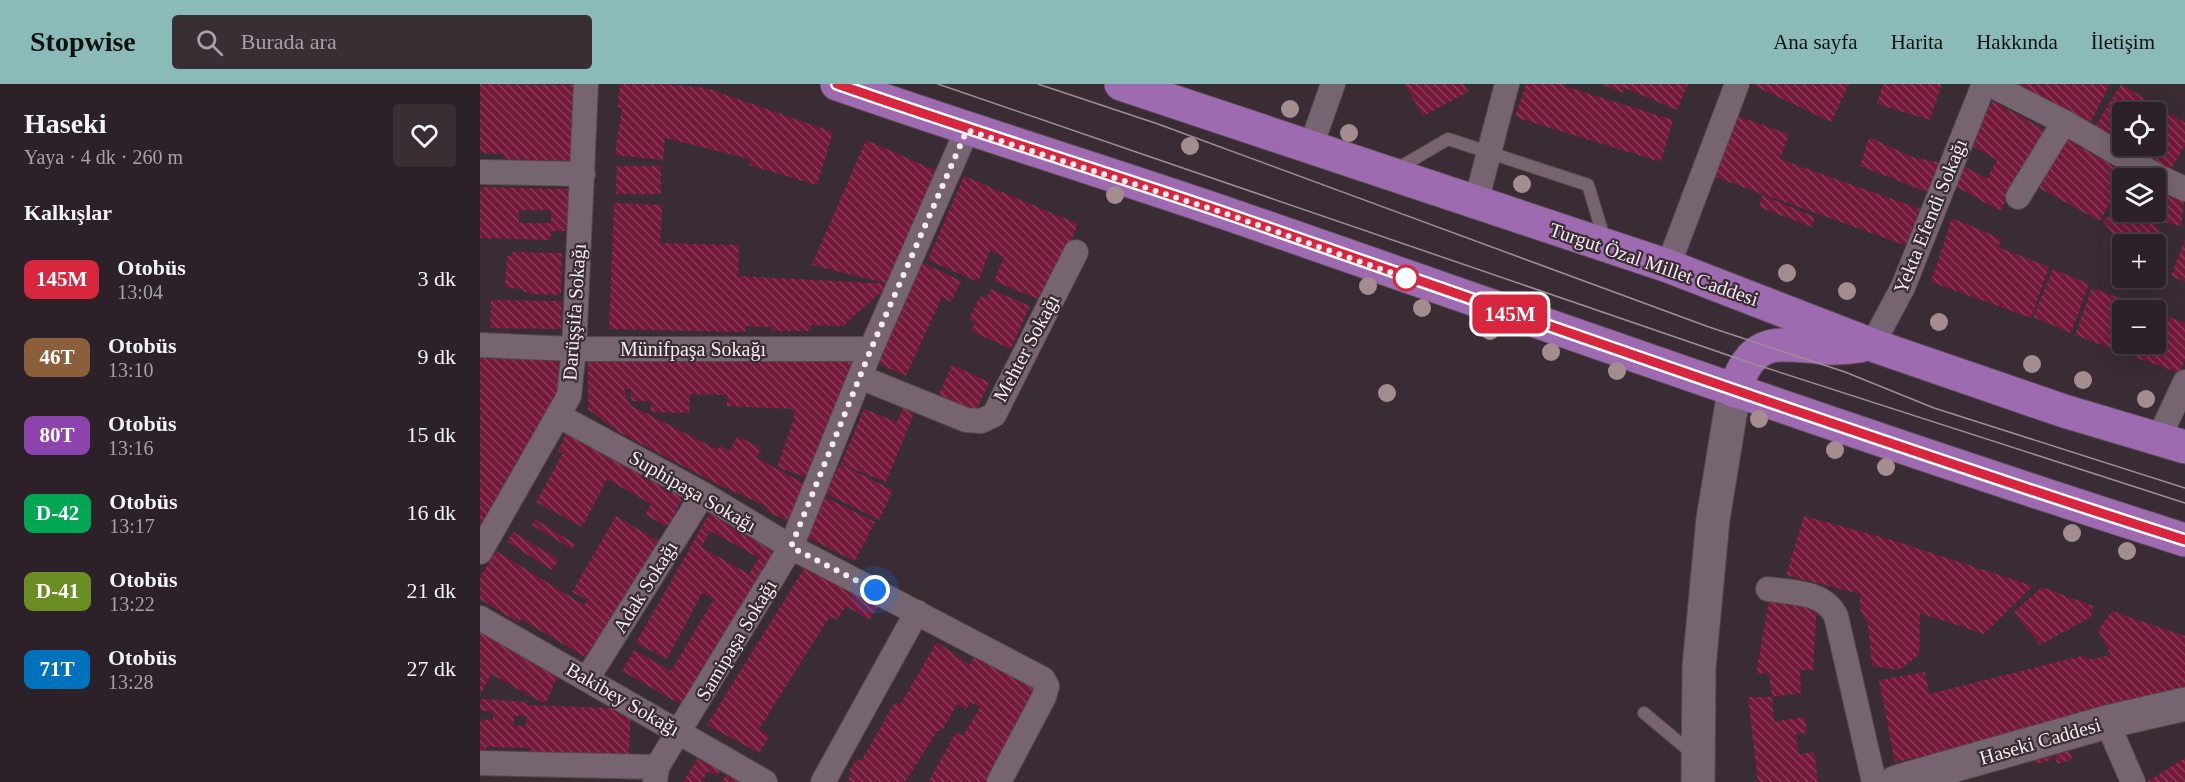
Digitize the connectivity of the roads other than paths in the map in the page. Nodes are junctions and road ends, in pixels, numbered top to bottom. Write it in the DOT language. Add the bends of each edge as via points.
graph roads {
  1 [pos="586,84"];
  2 [pos="837,84"];
  3 [pos="1121,84"];
  4 [pos="1333,84"];
  5 [pos="1507,84"];
  6 [pos="1737,84"];
  7 [pos="1983,84"];
  8 [pos="1989,84"];
  9 [pos="2064,122"];
  10 [pos="967,130"];
  11 [pos="1310,149"];
  12 [pos="1489,152"];
  13 [pos="480,172"];
  14 [pos="583,174"];
  15 [pos="1388,174"];
  16 [pos="2185,189"];
  17 [pos="2018,197"];
  18 [pos="1476,202"];
  19 [pos="1606,245"];
  20 [pos="1076,252"];
  21 [pos="1668,266"];
  22 [pos="480,345"];
  23 [pos="1872,345"];
  24 [pos="574,349"];
  25 [pos="871,349"];
  26 [pos="860,377"];
  27 [pos="2185,382"];
  28 [pos="1734,391"];
  29 [pos="559,416"];
  30 [pos="2172,443"];
  31 [pos="703,494"];
  32 [pos="2185,540"];
  33 [pos="791,547"];
  34 [pos="480,552"];
  35 [pos="1768,589"];
  36 [pos="917,612"];
  37 [pos="480,618"];
  38 [pos="587,679"];
  39 [pos="2185,704"];
  40 [pos="1644,713"];
  41 [pos="2108,722"];
  42 [pos="681,732"];
  43 [pos="480,763"];
  44 [pos="1698,770"];
  45 [pos="656,774"];
  46 [pos="765,782"];
  47 [pos="823,782"];
  48 [pos="999,782"];
  49 [pos="1874,782"];
  50 [pos="1896,782"];
  51 [pos="2133,782"];
  1 -- 14 [label="street, Darüşşifa Sokağı"];
  2 -- 10 [label="main road"];
  3 -- 11 [label="main road, Turgut Özal Millet Caddesi"];
  4 -- 11 [label="street"];
  5 -- 12 [label="street"];
  6 -- 21 [label="street"];
  7 -- 23 [label="street, Yekta Efendi Sokağı" via="1903,287"];
  8 -- 9 [label="street"];
  9 -- 16 [label="street"];
  9 -- 17 [label="street"];
  10 -- 25 [label="street, Samipaşa Sokağı"];
  10 -- 28 [label="main road" via="1227,214"];
  11 -- 15 [label="main road, Turgut Özal Millet Caddesi"];
  12 -- 15 [label="lane" via="1448,139"];
  12 -- 18 [label="street"];
  12 -- 19 [label="lane" via="1588,185"];
  13 -- 14 [label="street"];
  14 -- 24 [label="street, Darüşşifa Sokağı"];
  15 -- 18 [label="main road, Turgut Özal Millet Caddesi"];
  18 -- 19 [label="main road, Turgut Özal Millet Caddesi"];
  19 -- 21 [label="main road, Turgut Özal Millet Caddesi"];
  20 -- 26 [label="street, Mehter Sokağı" via="994,415 981,421 966,420"];
  21 -- 23 [label="main road, Turgut Özal Millet Caddesi"];
  22 -- 24 [label="street, Münifpaşa Sokağı"];
  23 -- 28 [label="main road" via="1830,349 1781,343 1767,347 1748,362"];
  23 -- 30 [label="main road, Turgut Özal Millet Caddesi"];
  24 -- 25 [label="street, Münifpaşa Sokağı"];
  24 -- 29 [label="street, Darüşşifa Sokağı" via="568,396"];
  25 -- 26 [label="street, Samipaşa Sokağı"];
  26 -- 33 [label="street, Samipaşa Sokağı"];
  27 -- 30 [label="street"];
  28 -- 32 [label="main road"];
  28 -- 44 [label="street" via="1713,519 1699,667"];
  29 -- 31 [label="street, Suphipaşa Sokağı"];
  29 -- 34 [label="street, Darüşşifa Sokağı"];
  31 -- 33 [label="street, Suphipaşa Sokağı"];
  31 -- 38 [label="street, Adak Sokağı"];
  33 -- 36 [label="street, Suphipaşa Sokağı"];
  33 -- 42 [label="street, Samipaşa Sokağı"];
  35 -- 49 [label="street" via="1820,598 1831,606"];
  36 -- 47 [label="street"];
  36 -- 48 [label="street, Suphipaşa Sokağı" via="1043,679 1047,686"];
  37 -- 38 [label="street, Bakibey Sokağı"];
  38 -- 42 [label="street, Bakibey Sokağı"];
  39 -- 41 [label="street, Haseki Caddesi"];
  40 -- 44 [label="lane"];
  41 -- 50 [label="street, Haseki Caddesi"];
  41 -- 51 [label="street"];
  42 -- 45 [label="street, Samipaşa Sokağı"];
  42 -- 46 [label="street, Bakibey Sokağı"];
  43 -- 45 [label="street"];
}
